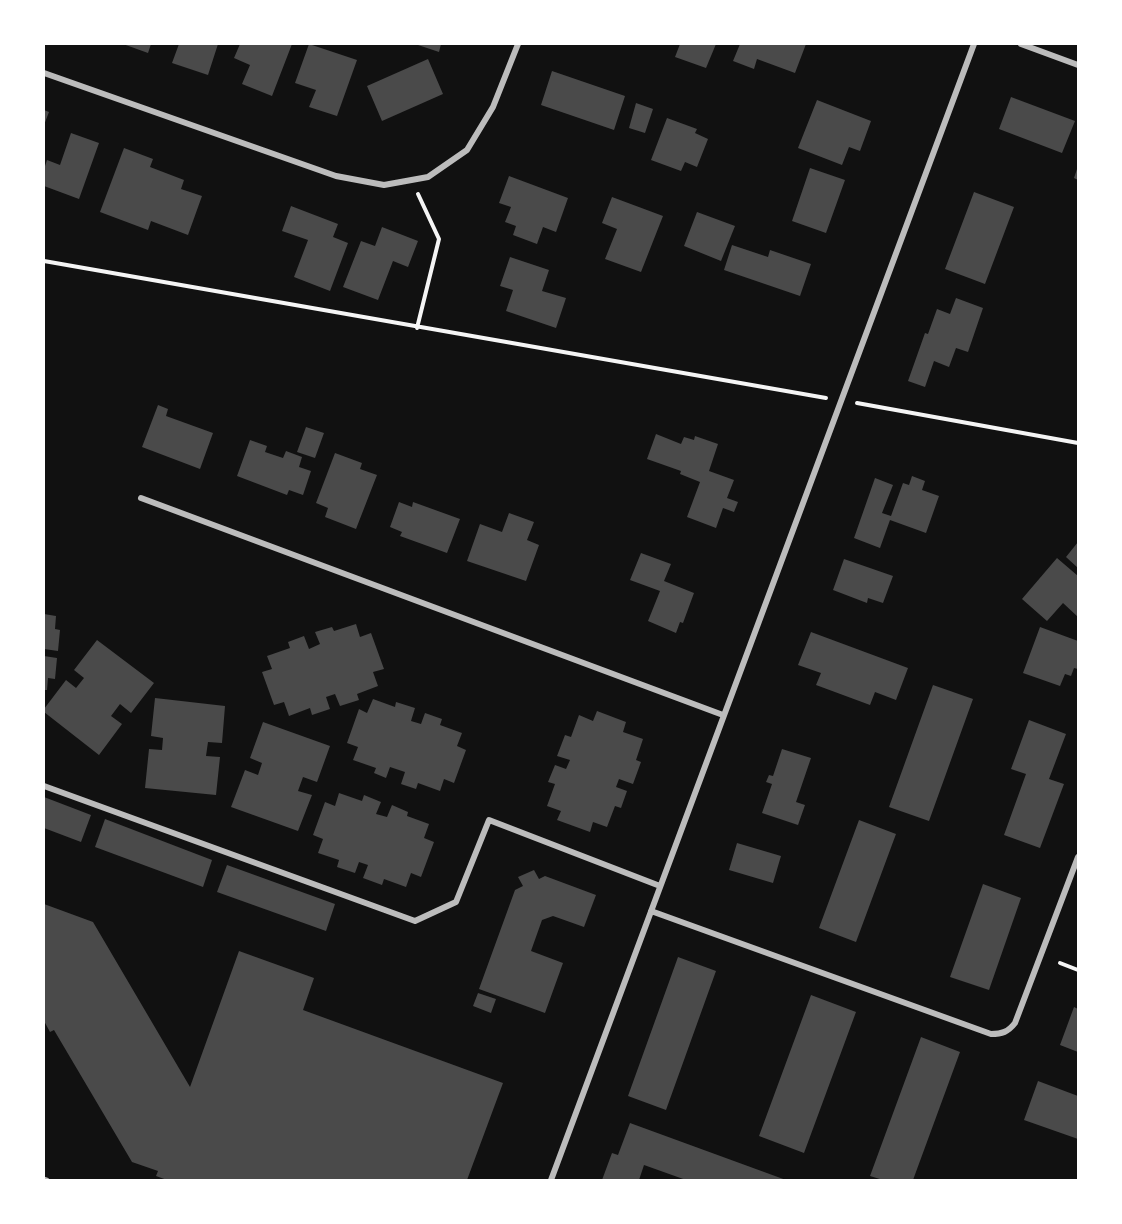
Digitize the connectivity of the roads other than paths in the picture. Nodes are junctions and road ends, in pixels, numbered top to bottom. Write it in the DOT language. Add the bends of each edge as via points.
graph roads {
  1 [pos="518,44"];
  2 [pos="974,44"];
  3 [pos="1021,44"];
  4 [pos="1078,65"];
  5 [pos="44,73"];
  6 [pos="141,498"];
  7 [pos="723,715"];
  8 [pos="44,786"];
  9 [pos="1078,856"];
  10 [pos="660,886"];
  11 [pos="651,911"];
  12 [pos="551,1180"];
  1 -- 5 [label="street" via="494,107 466,150 428,177 384,185 336,176"];
  2 -- 7 [label="street"];
  3 -- 4 [label="street"];
  6 -- 7 [label="street"];
  7 -- 10 [label="street"];
  8 -- 10 [label="street" via="415,921 456,902 489,820"];
  9 -- 11 [label="street" via="1015,1023 1001,1034 991,1034"];
  10 -- 11 [label="street"];
  11 -- 12 [label="street"];
}
